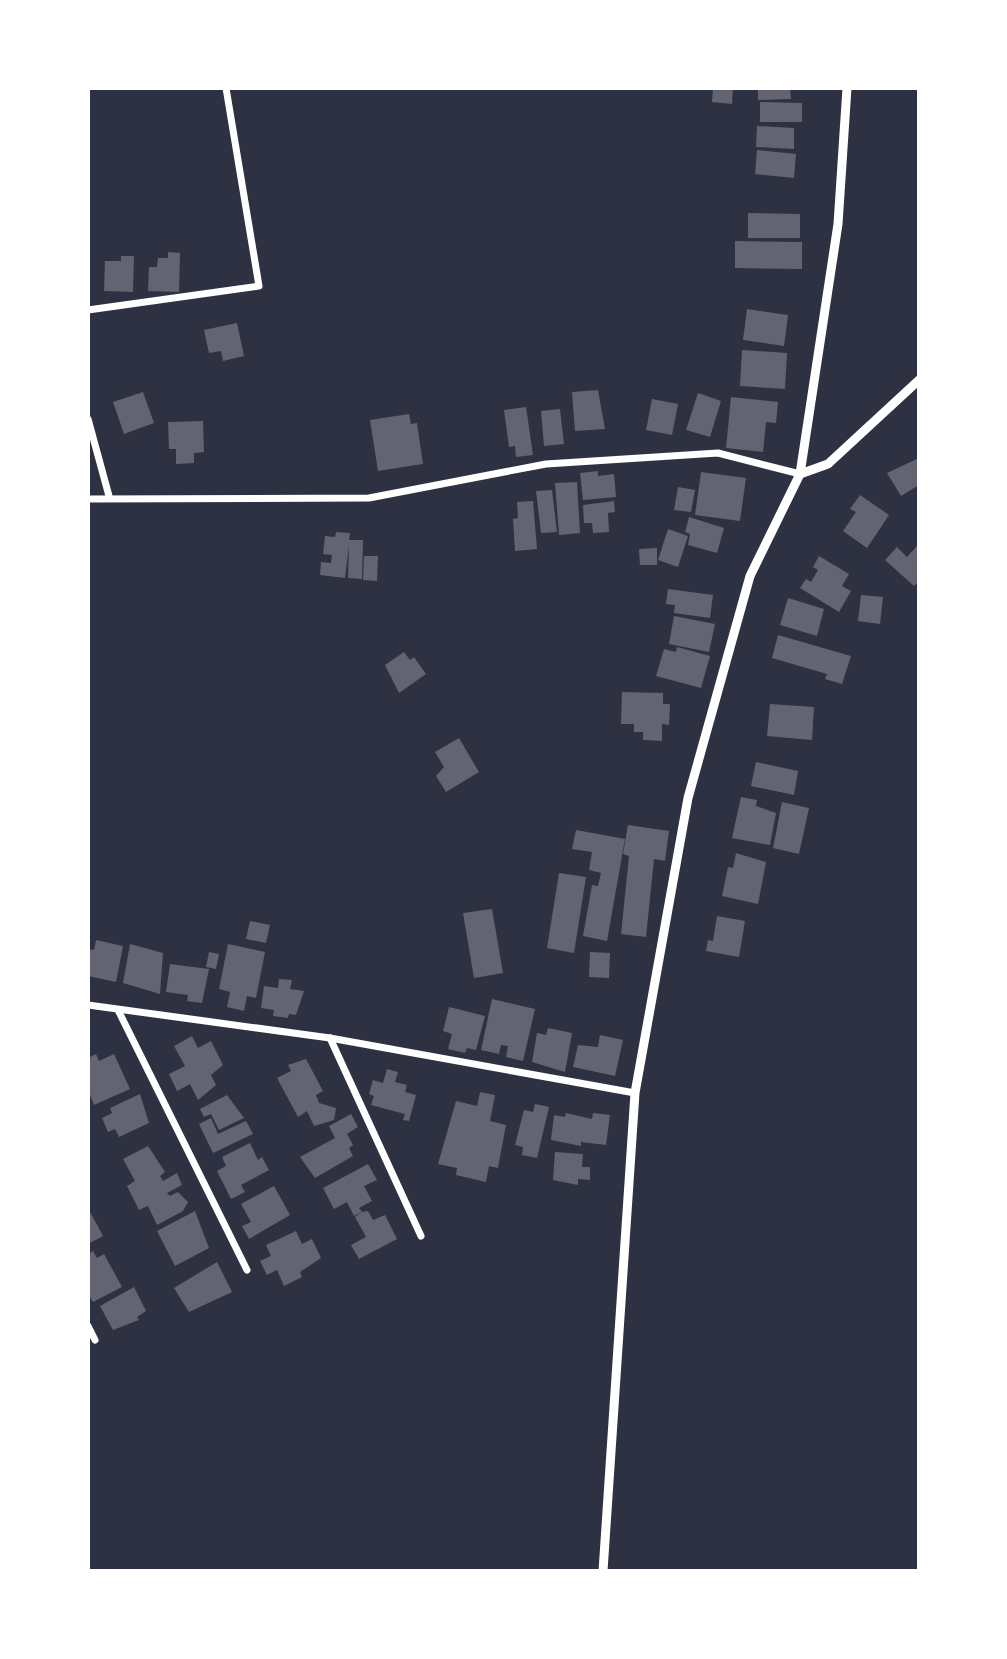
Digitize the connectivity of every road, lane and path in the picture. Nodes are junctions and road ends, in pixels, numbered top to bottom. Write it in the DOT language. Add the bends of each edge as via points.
graph roads {
  1 [pos="226,88"];
  2 [pos="847,88"];
  3 [pos="88,310"];
  4 [pos="919,380"];
  5 [pos="88,419"];
  6 [pos="800,474"];
  7 [pos="109,496"];
  8 [pos="88,499"];
  9 [pos="88,1005"];
  10 [pos="119,1012"];
  11 [pos="330,1038"];
  12 [pos="635,1093"];
  13 [pos="421,1236"];
  14 [pos="247,1270"];
  15 [pos="88,1326"];
  16 [pos="95,1340"];
  17 [pos="603,1571"];
  1 -- 3 [label="street" via="259,286"];
  2 -- 6 [label="street" via="838,224"];
  4 -- 6 [label="street" via="828,464"];
  5 -- 7 [label="street"];
  6 -- 7 [label="street" via="718,453 546,464 369,498"];
  6 -- 12 [label="street" via="750,576 688,798"];
  7 -- 8 [label="street"];
  9 -- 10 [label="street"];
  10 -- 11 [label="street"];
  10 -- 14 [label="street"];
  11 -- 12 [label="street"];
  11 -- 13 [label="street"];
  12 -- 17 [label="street"];
  15 -- 16 [label="street"];
}
